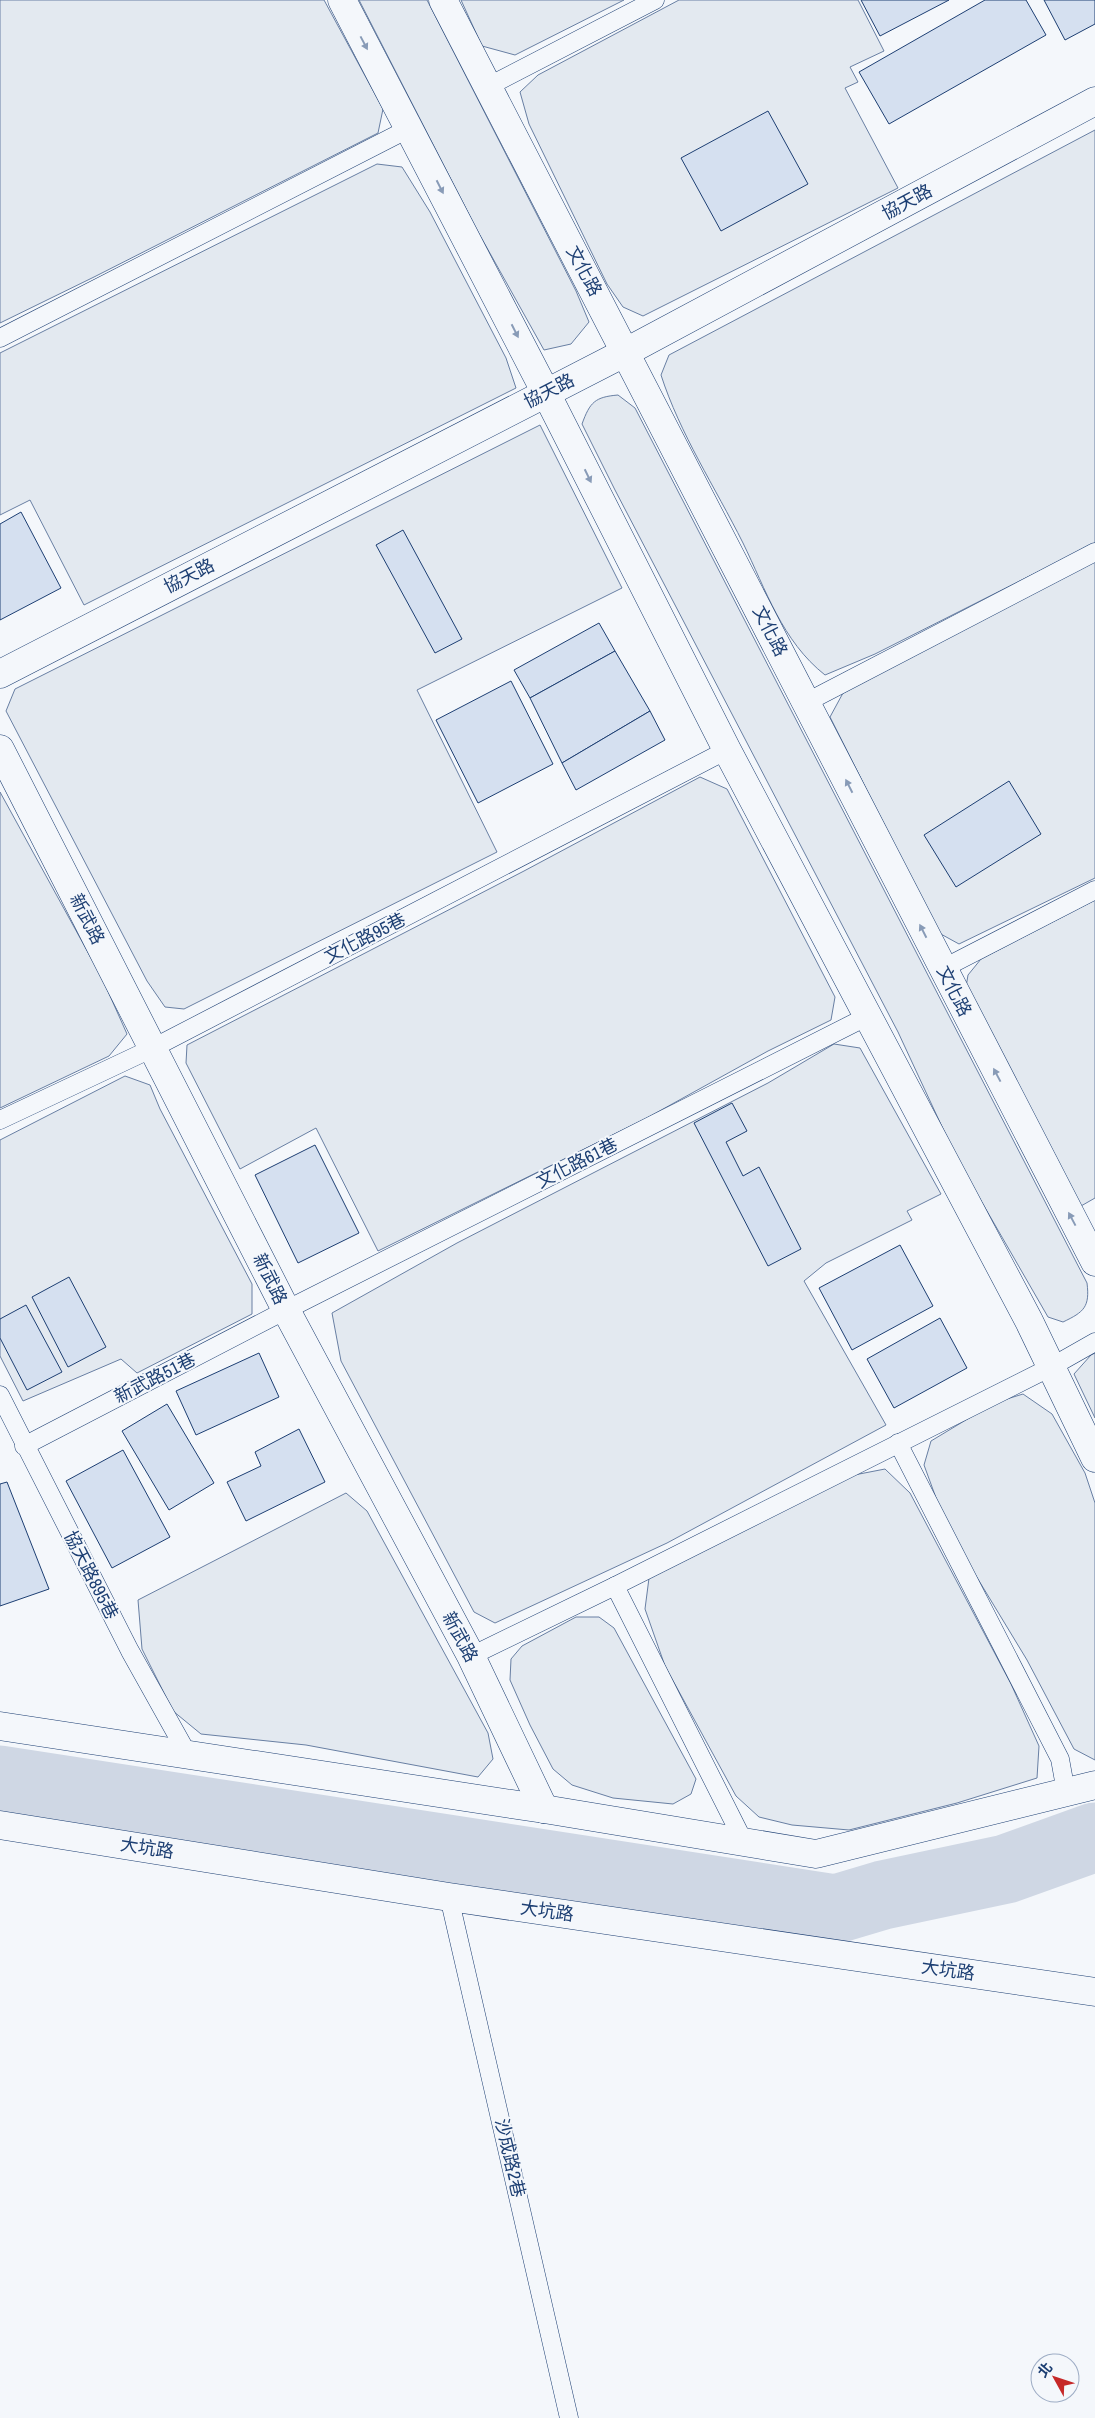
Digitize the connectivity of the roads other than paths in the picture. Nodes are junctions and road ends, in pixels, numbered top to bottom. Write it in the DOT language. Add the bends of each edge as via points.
graph roads {
  1 [pos="342,0"];
  2 [pos="442,0"];
  3 [pos="655,0"];
  4 [pos="487,87"];
  5 [pos="1095,101"];
  6 [pos="410,128"];
  7 [pos="0,338"];
  8 [pos="626,352"];
  9 [pos="546,393"];
  10 [pos="1095,552"];
  11 [pos="0,674"];
  12 [pos="807,702"];
  13 [pos="0,749"];
  14 [pos="727,750"];
  15 [pos="1095,890"];
  16 [pos="942,969"];
  17 [pos="868,1016"];
  18 [pos="153,1048"];
  19 [pos="0,1120"];
  20 [pos="1095,1262"];
  21 [pos="286,1310"];
  22 [pos="1095,1342"];
  23 [pos="1051,1367"];
  24 [pos="0,1395"];
  25 [pos="898,1443"];
  26 [pos="24,1446"];
  27 [pos="1095,1458"];
  28 [pos="615,1586"];
  29 [pos="471,1656"];
  30 [pos="0,1726"];
  31 [pos="187,1753"];
  32 [pos="1095,1785"];
  33 [pos="1066,1792"];
  34 [pos="544,1809"];
  35 [pos="0,1824"];
  36 [pos="744,1842"];
  37 [pos="449,1897"];
  38 [pos="1095,1992"];
  39 [pos="569,2418"];
  1 -- 6 [label="street, one-way"];
  2 -- 4 [label="street, 文化路"];
  3 -- 4 [label="lane"];
  4 -- 8 [label="street, 文化路"];
  5 -- 8 [label="street, 協天路"];
  6 -- 7 [label="lane"];
  6 -- 9 [label="street, one-way"];
  8 -- 9 [label="street, 協天路"];
  8 -- 12 [label="street, 文化路"];
  9 -- 11 [label="street, 協天路"];
  9 -- 14 [label="street, one-way"];
  10 -- 12 [label="lane"];
  16 -- 12 [label="street, 文化路, one-way"];
  13 -- 18 [label="street, 新武路"];
  14 -- 17 [label="street"];
  14 -- 18 [label="lane, 文化路95巷"];
  15 -- 16 [label="lane"];
  20 -- 16 [label="street, 文化路, one-way"];
  17 -- 21 [label="lane, 文化路61巷"];
  17 -- 23 [label="street"];
  18 -- 19 [label="lane, 文化路95巷"];
  18 -- 21 [label="street, 新武路"];
  21 -- 26 [label="lane, 新武路51巷"];
  21 -- 29 [label="street, 新武路"];
  22 -- 23 [label="lane"];
  23 -- 25 [label="lane"];
  23 -- 27 [label="street"];
  24 -- 26 [label="lane, 協天路895巷"];
  25 -- 28 [label="lane"];
  25 -- 33 [label="lane" via="1060,1759"];
  26 -- 31 [label="lane, 協天路895巷"];
  28 -- 29 [label="lane"];
  28 -- 36 [label="lane"];
  29 -- 34 [label="street, 新武路"];
  30 -- 31 [label="street"];
  31 -- 34 [label="street"];
  32 -- 33 [label="street"];
  33 -- 36 [label="street" via="816,1854"];
  34 -- 36 [label="street"];
  35 -- 37 [label="street, 大坑路"];
  37 -- 38 [label="street, 大坑路"];
  37 -- 39 [label="lane, 沙成路2巷"];
}
